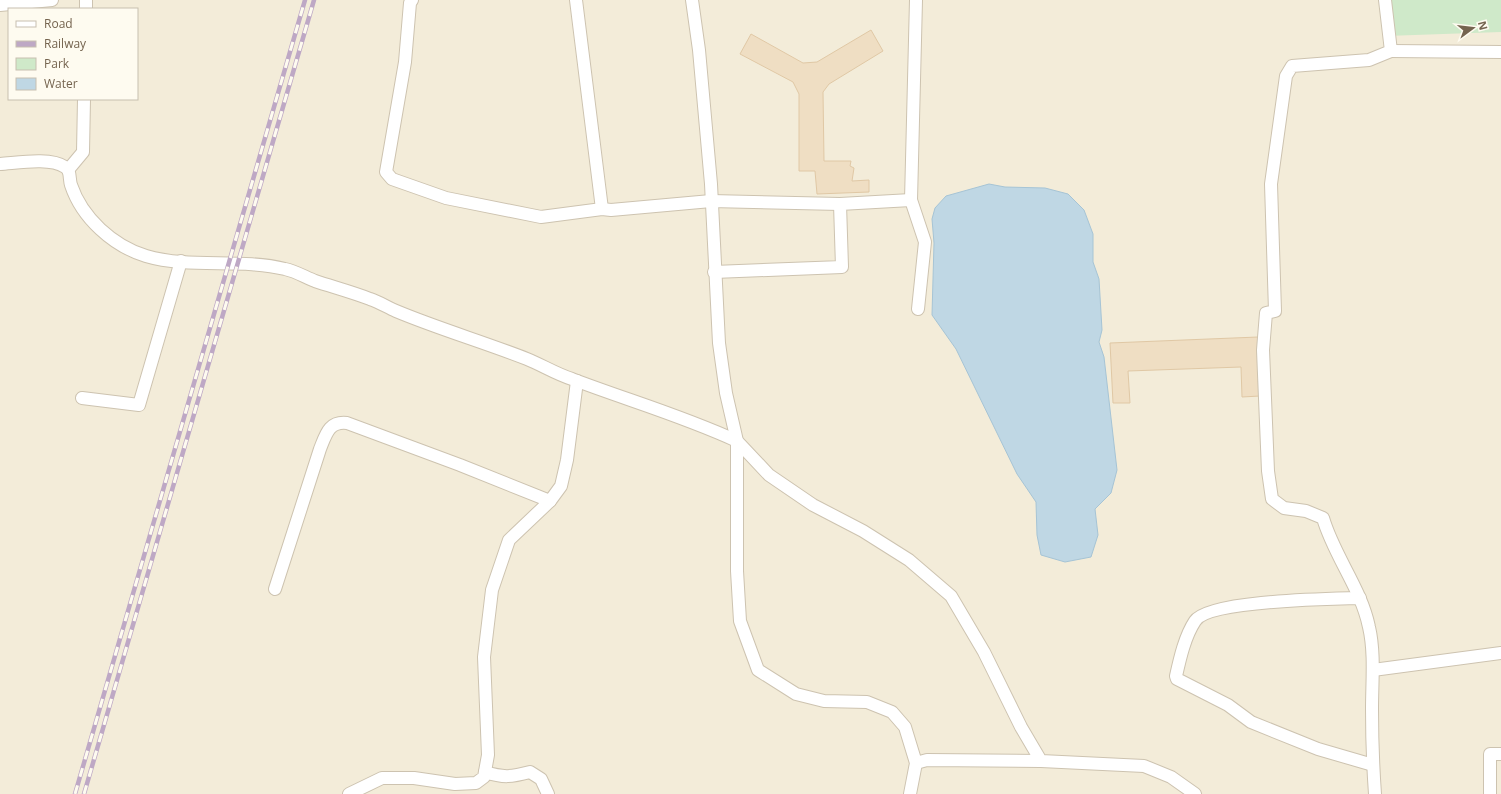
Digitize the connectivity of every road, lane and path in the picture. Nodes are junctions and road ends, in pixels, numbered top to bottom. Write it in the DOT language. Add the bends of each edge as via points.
graph roads {
  1 [pos="52,0"];
  2 [pos="412,0"];
  3 [pos="576,0"];
  4 [pos="692,0"];
  5 [pos="916,0"];
  6 [pos="1385,0"];
  7 [pos="0,5"];
  8 [pos="1391,51"];
  9 [pos="1501,52"];
  10 [pos="84,100"];
  11 [pos="0,164"];
  12 [pos="68,170"];
  13 [pos="911,200"];
  14 [pos="711,201"];
  15 [pos="840,204"];
  16 [pos="602,209"];
  17 [pos="181,261"];
  18 [pos="714,272"];
  19 [pos="918,309"];
  20 [pos="577,381"];
  21 [pos="82,398"];
  22 [pos="737,441"];
  23 [pos="550,501"];
  24 [pos="275,589"];
  25 [pos="1360,598"];
  26 [pos="1501,652"];
  27 [pos="1373,670"];
  28 [pos="1501,754"];
  29 [pos="1041,761"];
  30 [pos="916,763"];
  31 [pos="1373,765"];
  32 [pos="485,772"];
  33 [pos="349,794"];
  34 [pos="548,794"];
  35 [pos="910,794"];
  36 [pos="1195,794"];
  37 [pos="1375,794"];
  38 [pos="1490,794"];
  1 -- 7 [label="street"];
  2 -- 16 [label="street" via="405,62 386,172 392,179 446,198 541,217"];
  3 -- 16 [label="street"];
  4 -- 14 [label="street" via="699,50"];
  5 -- 13 [label="street"];
  6 -- 8 [label="street"];
  8 -- 9 [label="street"];
  8 -- 25 [label="street" via="1369,60 1292,66 1286,76 1271,184 1275,311 1266,313 1263,350 1268,471 1272,499 1284,508 1306,511 1323,518 1328,537"];
  10 -- 12 [label="street" via="83,152"];
  11 -- 12 [label="street" via="53,162"];
  12 -- 17 [label="street" via="71,185 83,209 102,232 132,251"];
  13 -- 15 [label="street"];
  13 -- 19 [label="street" via="925,242"];
  14 -- 15 [label="street"];
  14 -- 16 [label="street"];
  14 -- 18 [label="street"];
  15 -- 18 [label="street" via="842,267"];
  17 -- 20 [label="street" via="259,264 287,269 529,360"];
  17 -- 21 [label="street" via="138,405"];
  18 -- 22 [label="street" via="719,343 726,393"];
  20 -- 22 [label="street" via="699,424"];
  20 -- 23 [label="street" via="566,466 561,486"];
  22 -- 29 [label="street" via="769,475 813,505 863,531 909,560 951,596 984,652"];
  22 -- 30 [label="street" via="737,571 740,621 758,670 796,694 824,701 867,702 892,712 905,727"];
  23 -- 24 [label="street" via="347,423 336,423 327,432 320,449"];
  23 -- 32 [label="street" via="509,540 492,590 484,657 488,755"];
  25 -- 27 [label="street" via="1369,628"];
  25 -- 31 [label="street" via="1292,600 1221,608 1201,614 1195,620 1188,637 1176,676 1177,679 1228,705 1251,722 1323,751"];
  26 -- 27 [label="street"];
  27 -- 31 [label="street"];
  28 -- 38 [label="street" via="1490,754"];
  29 -- 30 [label="street" via="927,760"];
  29 -- 36 [label="street" via="1144,766 1171,777"];
  30 -- 35 [label="street"];
  31 -- 37 [label="street"];
  32 -- 33 [label="street" via="484,777 476,783 469,784 414,778 382,778"];
  32 -- 34 [label="street" via="501,777 530,772 541,779"];
}
